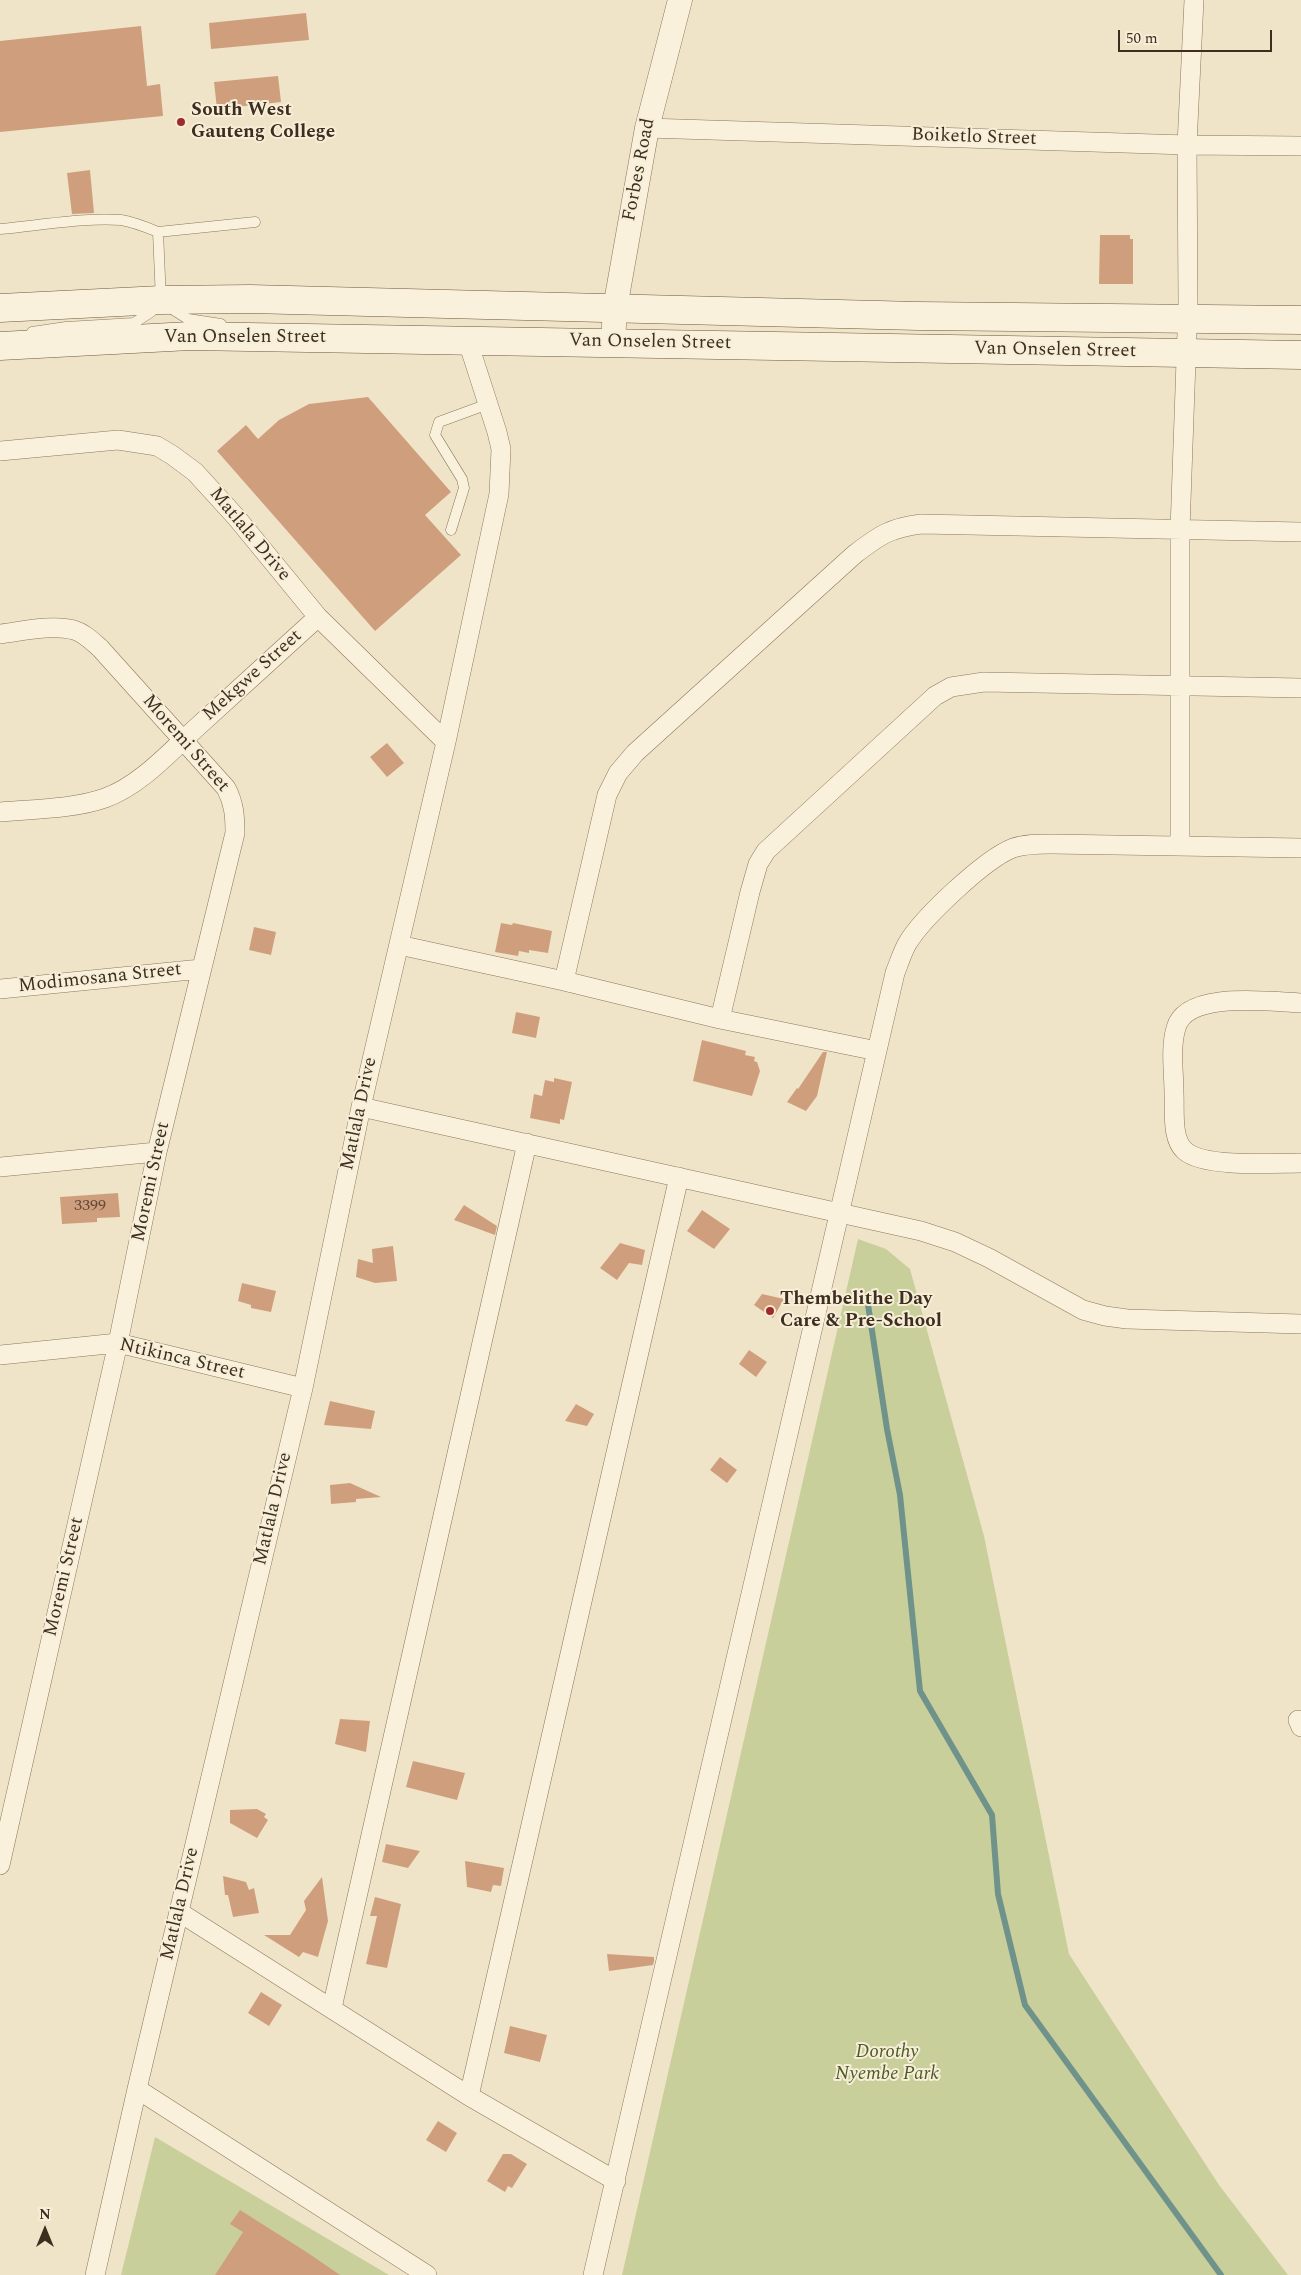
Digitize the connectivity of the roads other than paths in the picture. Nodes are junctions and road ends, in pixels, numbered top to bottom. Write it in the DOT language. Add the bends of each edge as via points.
graph roads {
  1 [pos="680,0"];
  2 [pos="1194,0"];
  3 [pos="647,128"];
  4 [pos="1187,145"];
  5 [pos="1301,146"];
  6 [pos="255,222"];
  7 [pos="0,229"];
  8 [pos="158,232"];
  9 [pos="161,300"];
  10 [pos="0,308"];
  11 [pos="615,308"];
  12 [pos="1187,319"];
  13 [pos="1301,320"];
  14 [pos="229,324"];
  15 [pos="283,327"];
  16 [pos="0,338"];
  17 [pos="14,338"];
  18 [pos="355,339"];
  19 [pos="468,342"];
  20 [pos="612,342"];
  21 [pos="1186,353"];
  22 [pos="1301,355"];
  23 [pos="488,404"];
  24 [pos="0,451"];
  25 [pos="451,530"];
  26 [pos="1180,530"];
  27 [pos="1301,532"];
  28 [pos="318,617"];
  29 [pos="0,634"];
  30 [pos="1179,686"];
  31 [pos="1301,688"];
  32 [pos="182,741"];
  33 [pos="446,742"];
  34 [pos="0,812"];
  35 [pos="1180,846"];
  36 [pos="1301,848"];
  37 [pos="399,945"];
  38 [pos="201,969"];
  39 [pos="564,980"];
  40 [pos="0,989"];
  41 [pos="1301,1003"];
  42 [pos="720,1019"];
  43 [pos="877,1050"];
  44 [pos="361,1107"];
  45 [pos="527,1143"];
  46 [pos="157,1152"];
  47 [pos="1301,1163"];
  48 [pos="0,1167"];
  49 [pos="679,1177"];
  50 [pos="838,1214"];
  51 [pos="1301,1324"];
  52 [pos="118,1343"];
  53 [pos="0,1355"];
  54 [pos="303,1388"];
  55 [pos="0,1865"];
  56 [pos="179,1912"];
  57 [pos="332,2008"];
  58 [pos="137,2089"];
  59 [pos="469,2096"];
  60 [pos="616,2181"];
  61 [pos="95,2275"];
  62 [pos="428,2275"];
  63 [pos="593,2275"];
  1 -- 3 [label="street, Forbes Road"];
  2 -- 4 [label="street"];
  3 -- 4 [label="street, Boiketlo Street"];
  3 -- 11 [label="street, Forbes Road"];
  4 -- 5 [label="street, Boiketlo Street"];
  4 -- 12 [label="street"];
  6 -- 8 [label="lane"];
  7 -- 8 [label="lane" via="122,220"];
  8 -- 9 [label="lane"];
  9 -- 10 [label="main road, Van Onselen Street"];
  9 -- 11 [label="main road, Van Onselen Street" via="250,299"];
  9 -- 14 [label="lane" via="188,319"];
  9 -- 17 [label="lane" via="151,312 134,323 66,327"];
  11 -- 12 [label="main road, Van Onselen Street"];
  11 -- 20 [label="street, Forbes Road"];
  12 -- 13 [label="main road, Van Onselen Street"];
  12 -- 21 [label="street"];
  15 -- 18 [label="lane"];
  16 -- 17 [label="lane"];
  17 -- 18 [label="main road, Van Onselen Street" via="190,336"];
  18 -- 19 [label="main road, Van Onselen Street"];
  19 -- 20 [label="main road, Van Onselen Street"];
  19 -- 23 [label="street, Matlala Drive"];
  20 -- 21 [label="main road, Van Onselen Street"];
  21 -- 22 [label="main road, Van Onselen Street"];
  21 -- 26 [label="street"];
  23 -- 25 [label="lane" via="439,422 436,428 435,436 462,479 464,488"];
  23 -- 33 [label="street, Matlala Drive" via="501,449 500,494"];
  24 -- 28 [label="street, Matlala Drive" via="118,440 157,446 195,472"];
  26 -- 27 [label="street"];
  26 -- 30 [label="street"];
  26 -- 39 [label="street" via="921,524 898,527 879,536 642,746 618,773 607,795"];
  28 -- 32 [label="street, Mekgwe Street"];
  28 -- 33 [label="street, Matlala Drive"];
  29 -- 32 [label="street, Moremi Street" via="58,628 85,635"];
  30 -- 31 [label="street"];
  30 -- 35 [label="street"];
  30 -- 42 [label="street" via="984,682 951,687 935,696 766,851 758,864 750,892"];
  32 -- 34 [label="street, Mekgwe Street" via="143,775 105,798 84,804"];
  32 -- 38 [label="street, Moremi Street" via="226,788 233,802 235,818 235,833"];
  33 -- 37 [label="street, Matlala Drive"];
  35 -- 36 [label="street"];
  35 -- 43 [label="street" via="1030,844 997,856 930,915 907,944 896,973"];
  37 -- 39 [label="street"];
  37 -- 44 [label="street, Matlala Drive"];
  38 -- 40 [label="street, Modimosana Street"];
  38 -- 46 [label="street, Moremi Street"];
  39 -- 42 [label="street"];
  41 -- 47 [label="street" via="1214,1002 1197,1006 1184,1014 1176,1027 1174,1044 1175,1124 1178,1142 1185,1151 1213,1161"];
  42 -- 43 [label="street"];
  43 -- 50 [label="street"];
  44 -- 45 [label="street"];
  44 -- 54 [label="street, Matlala Drive"];
  45 -- 49 [label="street"];
  45 -- 57 [label="street"];
  46 -- 48 [label="street"];
  46 -- 52 [label="street, Moremi Street"];
  49 -- 50 [label="street"];
  49 -- 59 [label="street"];
  50 -- 51 [label="street" via="921,1231 955,1242 1083,1310 1105,1316"];
  50 -- 60 [label="street"];
  52 -- 53 [label="street, Ntikinca Street"];
  52 -- 54 [label="street, Ntikinca Street"];
  52 -- 55 [label="street, Moremi Street"];
  54 -- 56 [label="street, Matlala Drive"];
  56 -- 57 [label="street"];
  56 -- 58 [label="street, Matlala Drive"];
  57 -- 59 [label="street"];
  58 -- 61 [label="street, Matlala Drive"];
  58 -- 62 [label="street"];
  59 -- 60 [label="street"];
  60 -- 63 [label="street"];
}
